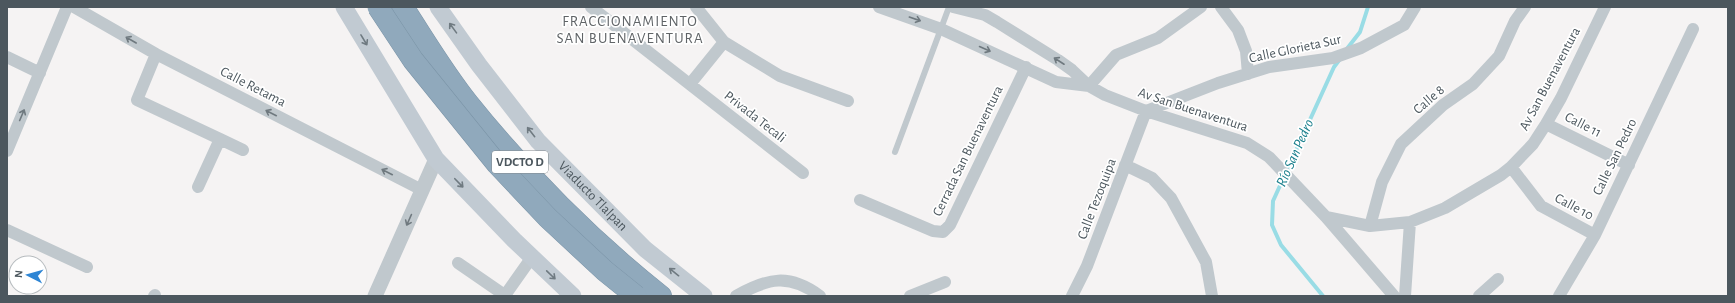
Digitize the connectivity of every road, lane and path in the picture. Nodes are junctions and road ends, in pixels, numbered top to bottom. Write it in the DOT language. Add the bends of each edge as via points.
graph roads {
  1 [pos="67,7"];
  2 [pos="74,7"];
  3 [pos="344,7"];
  4 [pos="378,7"];
  5 [pos="396,7"];
  6 [pos="403,7"];
  7 [pos="438,7"];
  8 [pos="591,7"];
  9 [pos="696,7"];
  10 [pos="879,7"];
  11 [pos="949,7"];
  12 [pos="953,7"];
  13 [pos="1201,7"];
  14 [pos="1221,7"];
  15 [pos="1416,7"];
  16 [pos="1524,7"];
  17 [pos="1604,7"];
  18 [pos="941,28"];
  19 [pos="1693,29"];
  20 [pos="724,42"];
  21 [pos="156,54"];
  22 [pos="7,57"];
  23 [pos="1026,67"];
  24 [pos="40,73"];
  25 [pos="1248,74"];
  26 [pos="690,84"];
  27 [pos="1089,86"];
  28 [pos="848,101"];
  29 [pos="1146,111"];
  30 [pos="1546,124"];
  31 [pos="220,139"];
  32 [pos="243,150"];
  33 [pos="7,151"];
  34 [pos="895,152"];
  35 [pos="436,159"];
  36 [pos="1126,165"];
  37 [pos="1629,165"];
  38 [pos="1512,167"];
  39 [pos="803,173"];
  40 [pos="198,187"];
  41 [pos="422,190"];
  42 [pos="860,200"];
  43 [pos="1326,217"];
  44 [pos="1410,222"];
  45 [pos="1370,226"];
  46 [pos="7,230"];
  47 [pos="1595,235"];
  48 [pos="532,257"];
  49 [pos="458,263"];
  50 [pos="87,267"];
  51 [pos="1498,279"];
  52 [pos="945,282"];
  53 [pos="375,296"];
  54 [pos="573,296"];
  55 [pos="628,296"];
  56 [pos="636,296"];
  57 [pos="652,296"];
  58 [pos="661,296"];
  59 [pos="704,296"];
  60 [pos="736,296"];
  61 [pos="820,296"];
  62 [pos="910,296"];
  63 [pos="1072,296"];
  64 [pos="1212,296"];
  65 [pos="1394,296"];
  66 [pos="1405,296"];
  67 [pos="1479,296"];
  68 [pos="1559,296"];
  1 -- 24 [label="street"];
  21 -- 2 [label="street, Calle Retama, one-way"];
  3 -- 35 [label="main road, one-way"];
  4 -- 55 [label="highway, VDCTO D" via="411,62 486,161"];
  4 -- 56 [label="highway, bridge" via="413,60 497,164 548,218"];
  5 -- 57 [label="highway" via="428,57 515,166 615,267"];
  6 -- 58 [label="highway, Viaducto Tlalpan / VDCTO D" via="467,101 499,140 583,230"];
  59 -- 7 [label="main road, Viaducto Tlalpan, one-way" via="645,249 538,141"];
  8 -- 26 [label="street, Privada Tecali"];
  9 -- 20 [label="street"];
  10 -- 18 [label="street, one-way"];
  11 -- 18 [label="lane"];
  27 -- 12 [label="street, one-way" via="1072,70 985,15"];
  13 -- 27 [label="street" via="1158,38 1116,55"];
  14 -- 25 [label="street" via="1238,30 1246,51"];
  15 -- 25 [label="street, Calle Glorieta Sur" via="1404,25 1361,48 1333,58 1269,67"];
  16 -- 45 [label="street, Calle 8" via="1499,56 1473,84 1444,105 1401,144 1382,182"];
  17 -- 30 [label="street, Av San Buenaventura"];
  18 -- 23 [label="street, one-way"];
  18 -- 34 [label="lane"];
  19 -- 37 [label="street, Calle San Pedro"];
  20 -- 26 [label="street"];
  20 -- 28 [label="street" via="780,76"];
  21 -- 31 [label="street" via="137,100"];
  41 -- 21 [label="street, Calle Retama, one-way"];
  22 -- 24 [label="street"];
  23 -- 27 [label="street" via="1056,82"];
  23 -- 42 [label="street, Cerrada San Buenaventura" via="950,225 943,232 933,231"];
  33 -- 24 [label="street, one-way"];
  25 -- 29 [label="street, Calle Glorieta Sur"];
  26 -- 39 [label="street, Privada Tecali"];
  27 -- 29 [label="street, Av San Buenaventura"];
  29 -- 36 [label="street, Calle Tezoquipa"];
  29 -- 43 [label="street, Av San Buenaventura" via="1247,143 1269,157"];
  30 -- 37 [label="street, Calle 11"];
  30 -- 38 [label="street, Av San Buenaventura" via="1533,144"];
  31 -- 32 [label="street"];
  31 -- 40 [label="street"];
  35 -- 41 [label="street"];
  35 -- 48 [label="main road, one-way"];
  36 -- 63 [label="street, Calle Tezoquipa" via="1087,266"];
  36 -- 64 [label="street" via="1152,178 1171,198 1206,262"];
  37 -- 47 [label="street, Calle San Pedro"];
  38 -- 44 [label="street, Av San Buenaventura" via="1445,208"];
  38 -- 47 [label="street, Calle 10" via="1541,206"];
  41 -- 53 [label="street, one-way"];
  43 -- 45 [label="street, Av San Buenaventura"];
  43 -- 65 [label="street"];
  44 -- 45 [label="street, Av San Buenaventura"];
  44 -- 66 [label="street"];
  46 -- 50 [label="street"];
  47 -- 68 [label="street, Calle San Pedro"];
  48 -- 49 [label="street" via="508,291 503,294"];
  48 -- 54 [label="main road, one-way"];
  51 -- 67 [label="street"];
  52 -- 62 [label="street"];
  60 -- 61 [label="street" via="771,281 784,280 806,286"];
}
